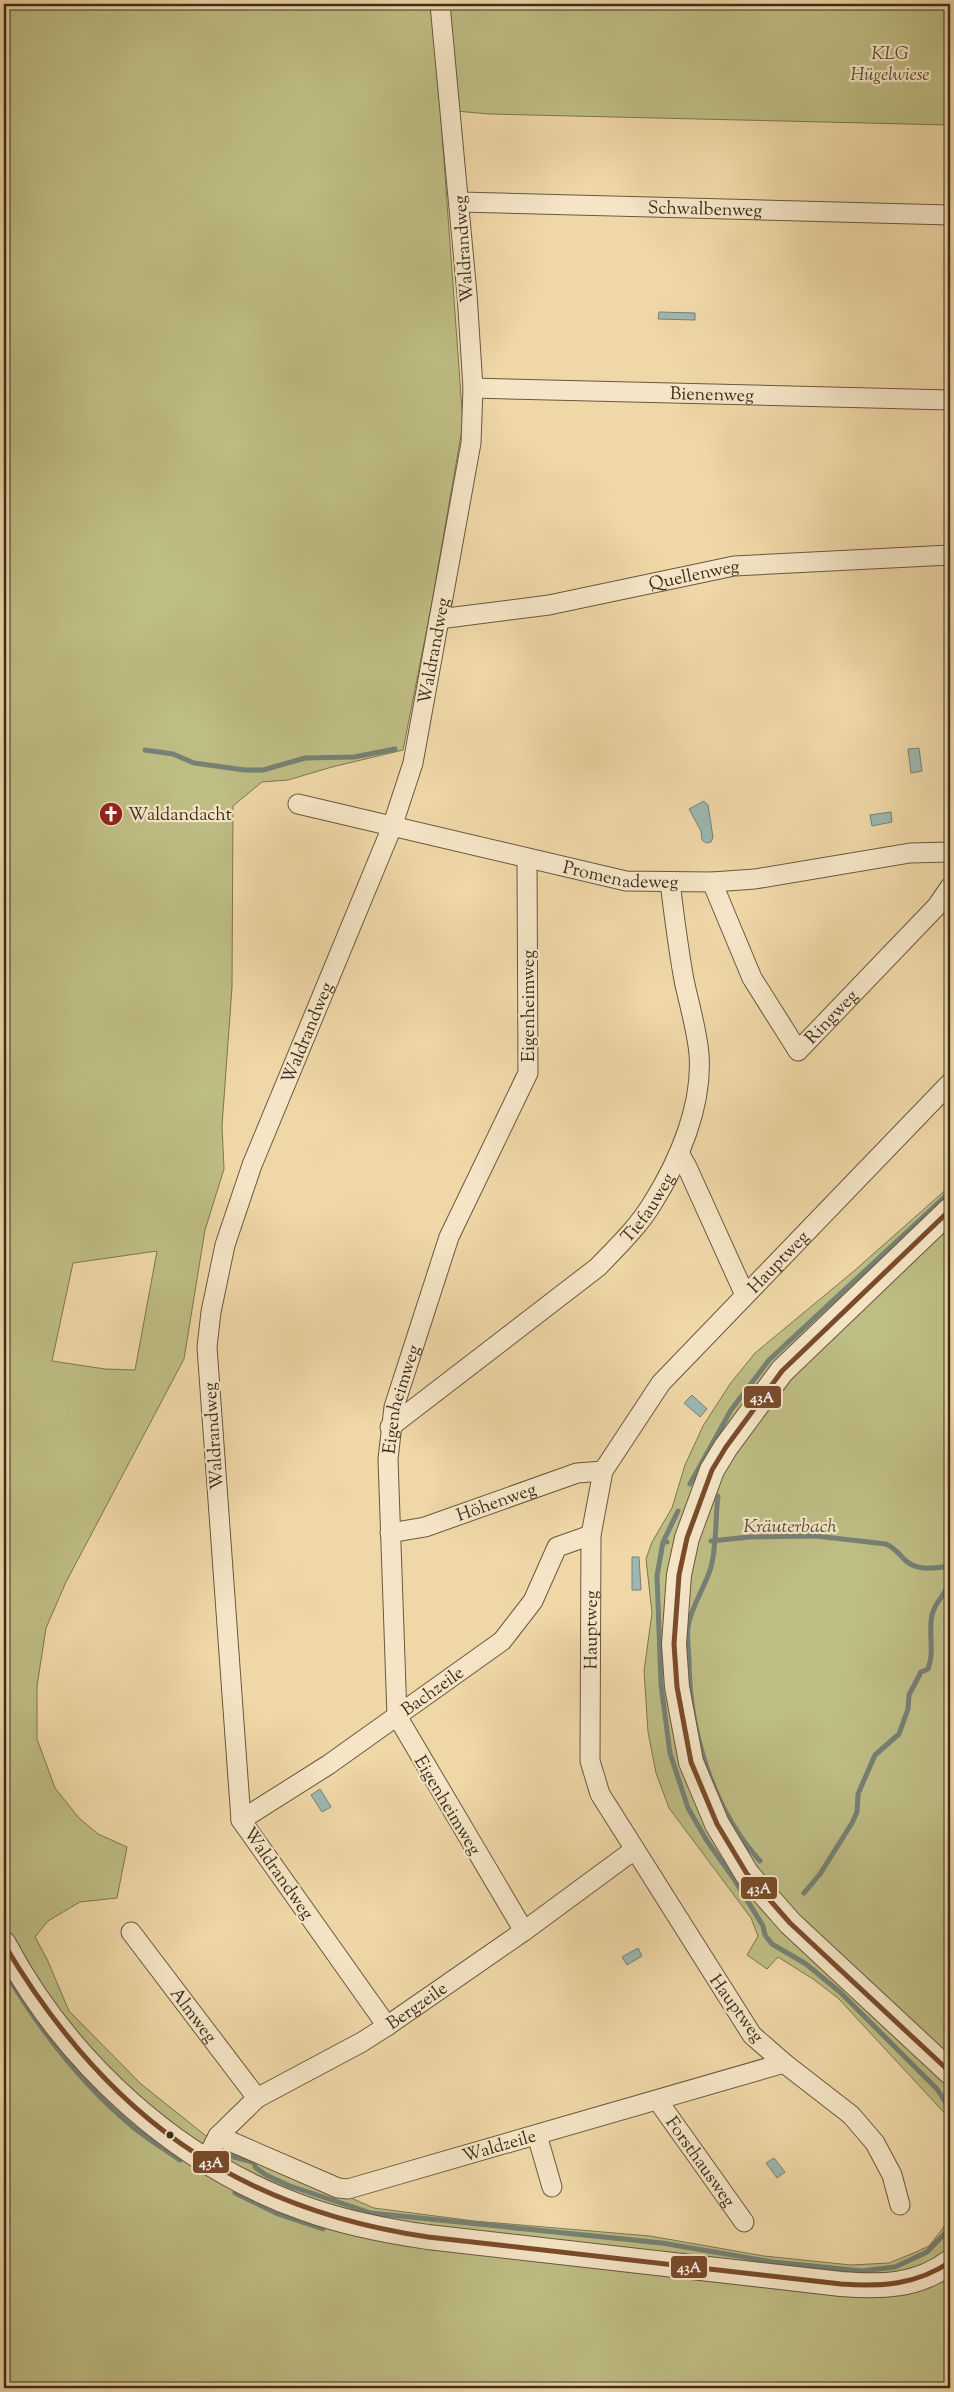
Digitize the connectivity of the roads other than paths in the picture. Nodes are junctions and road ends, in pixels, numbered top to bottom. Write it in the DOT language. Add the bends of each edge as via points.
graph roads {
  1 [pos="440,4"];
  2 [pos="460,202"];
  3 [pos="950,214"];
  4 [pos="473,388"];
  5 [pos="950,400"];
  6 [pos="950,555"];
  7 [pos="439,619"];
  8 [pos="298,804"];
  9 [pos="392,827"];
  10 [pos="950,852"];
  11 [pos="527,859"];
  12 [pos="670,882"];
  13 [pos="712,882"];
  14 [pos="950,887"];
  15 [pos="950,1083"];
  16 [pos="679,1153"];
  17 [pos="950,1210"];
  18 [pos="745,1295"];
  19 [pos="390,1427"];
  20 [pos="603,1471"];
  21 [pos="390,1533"];
  22 [pos="591,1535"];
  23 [pos="397,1716"];
  24 [pos="242,1820"];
  25 [pos="634,1850"];
  26 [pos="524,1931"];
  27 [pos="131,1932"];
  28 [pos="4,1944"];
  29 [pos="387,2026"];
  30 [pos="784,2063"];
  31 [pos="950,2072"];
  32 [pos="257,2098"];
  33 [pos="658,2101"];
  34 [pos="537,2135"];
  35 [pos="218,2136"];
  36 [pos="206,2160"];
  37 [pos="552,2187"];
  38 [pos="900,2205"];
  39 [pos="744,2222"];
  40 [pos="950,2262"];
  1 -- 2 [label="street, Waldrandweg"];
  2 -- 3 [label="street, Schwalbenweg"];
  2 -- 4 [label="street, Waldrandweg"];
  4 -- 5 [label="street, Bienenweg"];
  4 -- 7 [label="street, Waldrandweg" via="471,443"];
  6 -- 7 [label="street, Quellenweg" via="734,566 549,605"];
  7 -- 9 [label="street, Waldrandweg" via="413,763"];
  8 -- 9 [label="street, Promenadeweg"];
  9 -- 11 [label="street, Promenadeweg"];
  9 -- 24 [label="street, Waldrandweg" via="252,1165 225,1245 210,1326 208,1372"];
  10 -- 13 [label="street, Promenadeweg" via="910,853 771,876"];
  11 -- 12 [label="street, Promenadeweg" via="626,881"];
  11 -- 19 [label="street, Eigenheimweg" via="528,1073 455,1220"];
  12 -- 13 [label="street, Promenadeweg"];
  12 -- 16 [label="street, Tiefauweg" via="677,942 699,1054 699,1082"];
  13 -- 14 [label="street, Ringweg" via="752,978 798,1051 937,906"];
  15 -- 18 [label="street, Hauptweg"];
  16 -- 18 [label="street"];
  16 -- 19 [label="street, Tiefauweg" via="652,1204 628,1236 598,1267"];
  17 -- 31 [label="street" via="782,1371 726,1447 712,1470 687,1538 679,1575 674,1644 677,1687 691,1762 717,1824 734,1853 790,1923"];
  18 -- 20 [label="street, Hauptweg" via="661,1383"];
  19 -- 21 [label="street, Eigenheimweg"];
  20 -- 21 [label="street, Höhenweg" via="577,1473 425,1527"];
  20 -- 22 [label="street, Hauptweg"];
  21 -- 23 [label="street, Eigenheimweg"];
  22 -- 23 [label="street, Bachzeile" via="557,1547 533,1601 502,1641"];
  22 -- 25 [label="street, Hauptweg" via="590,1761 600,1794"];
  23 -- 24 [label="street, Bachzeile"];
  23 -- 26 [label="street, Eigenheimweg"];
  24 -- 29 [label="street, Waldrandweg"];
  25 -- 26 [label="street, Bergzeile"];
  25 -- 30 [label="street, Hauptweg" via="752,2035"];
  26 -- 29 [label="street, Bergzeile"];
  27 -- 32 [label="street, Almweg"];
  28 -- 36 [label="street" via="30,1990 84,2058 140,2111"];
  29 -- 32 [label="street, Bergzeile"];
  30 -- 33 [label="street, Waldzeile"];
  30 -- 38 [label="street, Hauptweg" via="851,2115 875,2143 892,2175"];
  32 -- 35 [label="street, Bergzeile"];
  33 -- 34 [label="street, Waldzeile"];
  33 -- 39 [label="street, Forsthausweg"];
  34 -- 35 [label="street, Waldzeile" via="348,2189 338,2188"];
  34 -- 37 [label="street"];
  35 -- 36 [label="street, Bergzeile"];
  36 -- 40 [label="street" via="257,2188 306,2209 364,2226 428,2237 864,2286 916,2280"];
}
